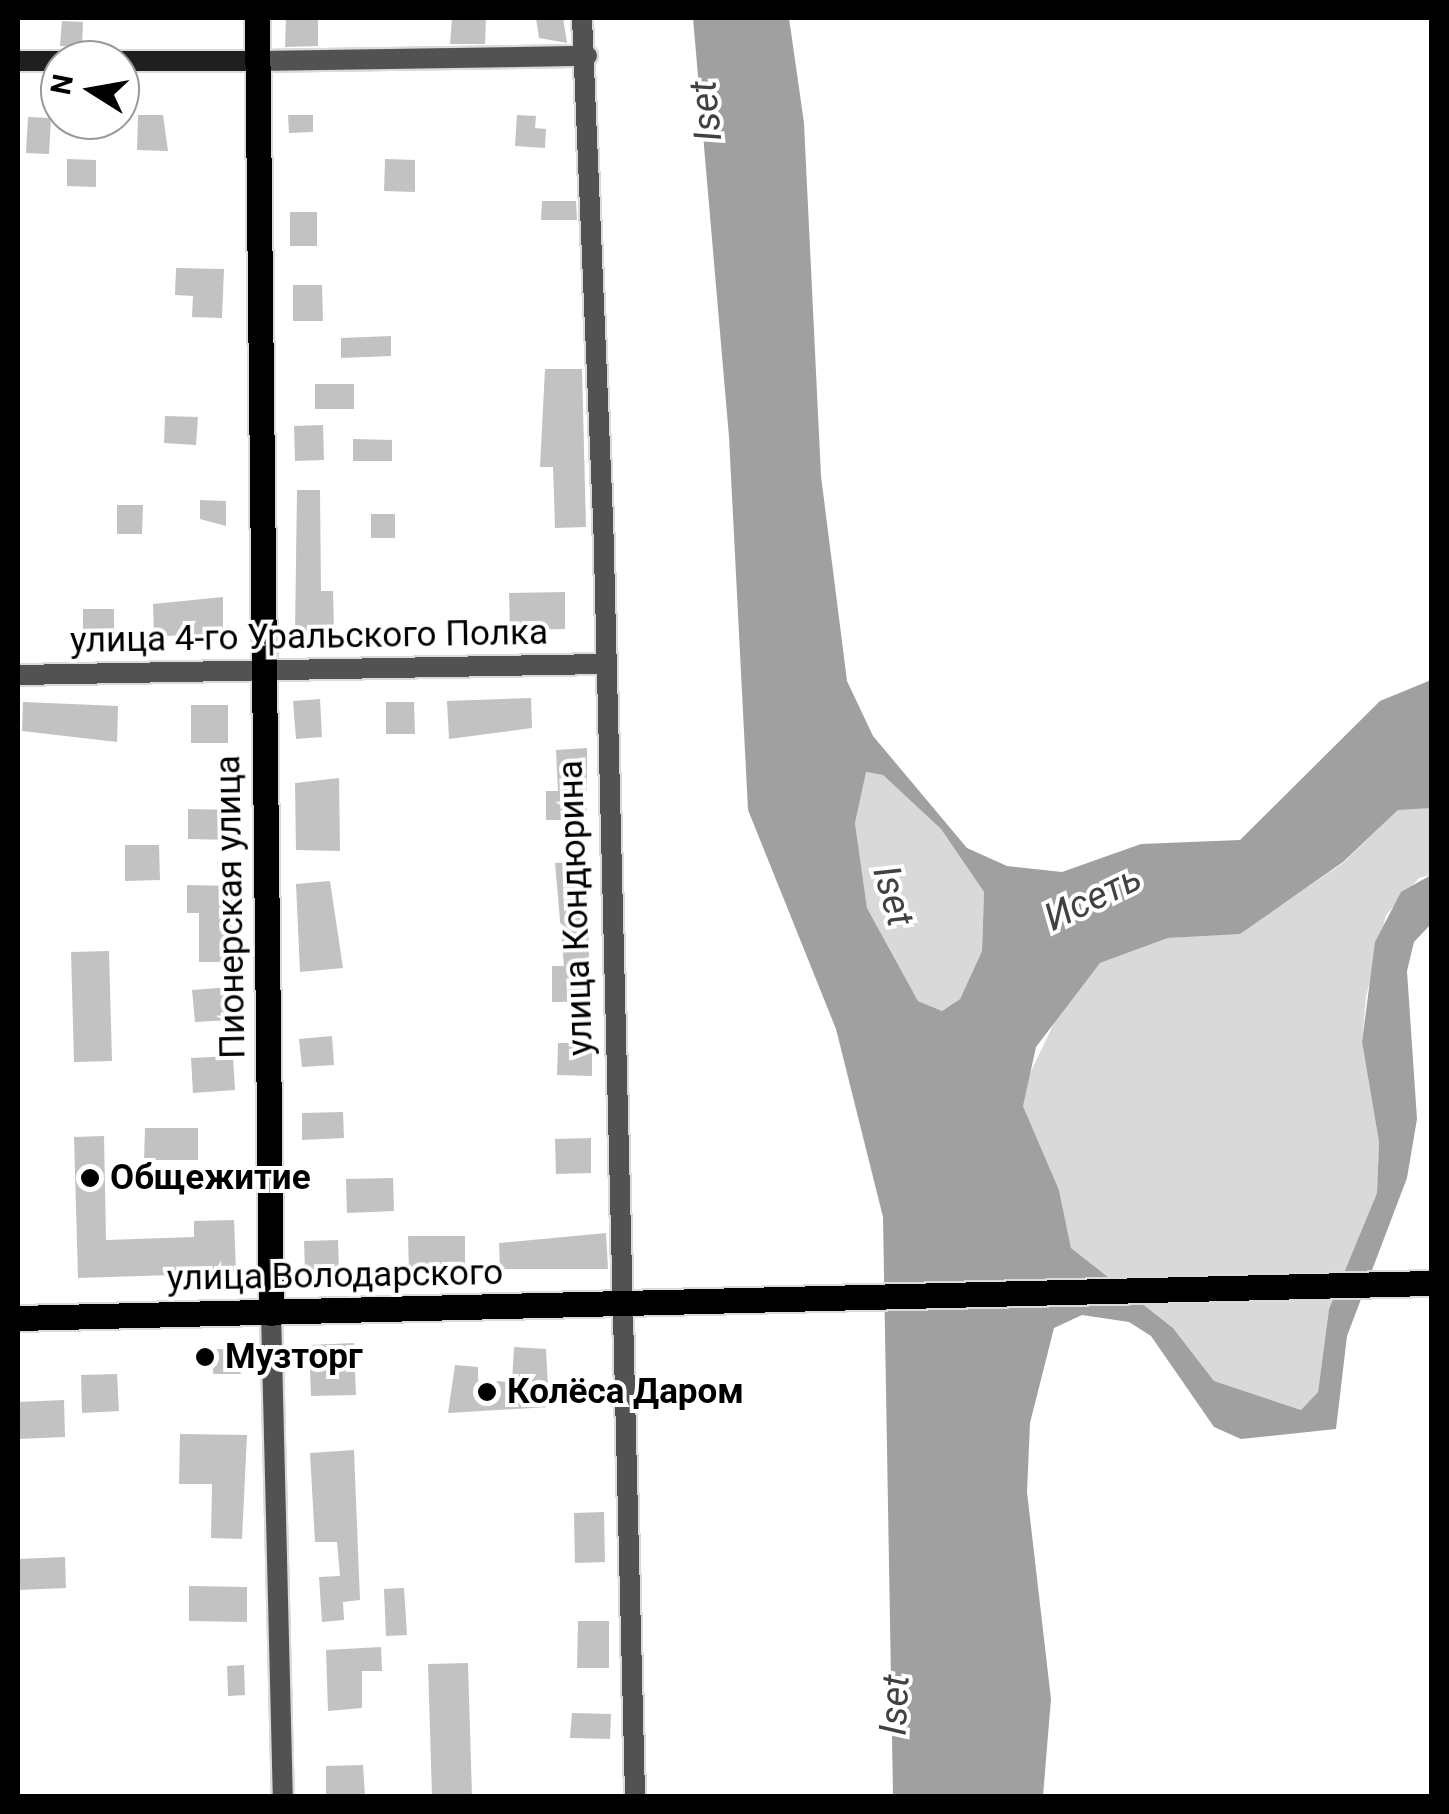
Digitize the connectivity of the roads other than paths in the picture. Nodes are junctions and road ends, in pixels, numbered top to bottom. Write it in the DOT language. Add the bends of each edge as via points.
graph roads {
  1 [pos="257,18"];
  2 [pos="582,18"];
  3 [pos="588,56"];
  4 [pos="140,61"];
  5 [pos="258,61"];
  6 [pos="602,664"];
  7 [pos="264,671"];
  8 [pos="18,675"];
  9 [pos="1432,1283"];
  10 [pos="622,1305"];
  11 [pos="270,1313"];
  12 [pos="18,1318"];
  13 [pos="283,1796"];
  14 [pos="635,1796"];
  1 -- 5 [label="main road, Пионерская улица"];
  2 -- 3 [label="street, улица Кондюрина"];
  3 -- 5 [label="street"];
  3 -- 6 [label="street, улица Кондюрина"];
  4 -- 5 [label="main road"];
  5 -- 7 [label="main road, Пионерская улица"];
  6 -- 7 [label="street, улица 4-го Уральского Полка"];
  6 -- 10 [label="street, улица Кондюрина"];
  7 -- 8 [label="street, улица 4-го Уральского Полка"];
  7 -- 11 [label="main road, Пионерская улица"];
  9 -- 10 [label="main road, улица Володарского"];
  10 -- 11 [label="main road, улица Володарского"];
  10 -- 14 [label="street, улица Кондюрина"];
  11 -- 12 [label="main road, улица Володарского"];
  11 -- 13 [label="street, Пионерская улица"];
}
